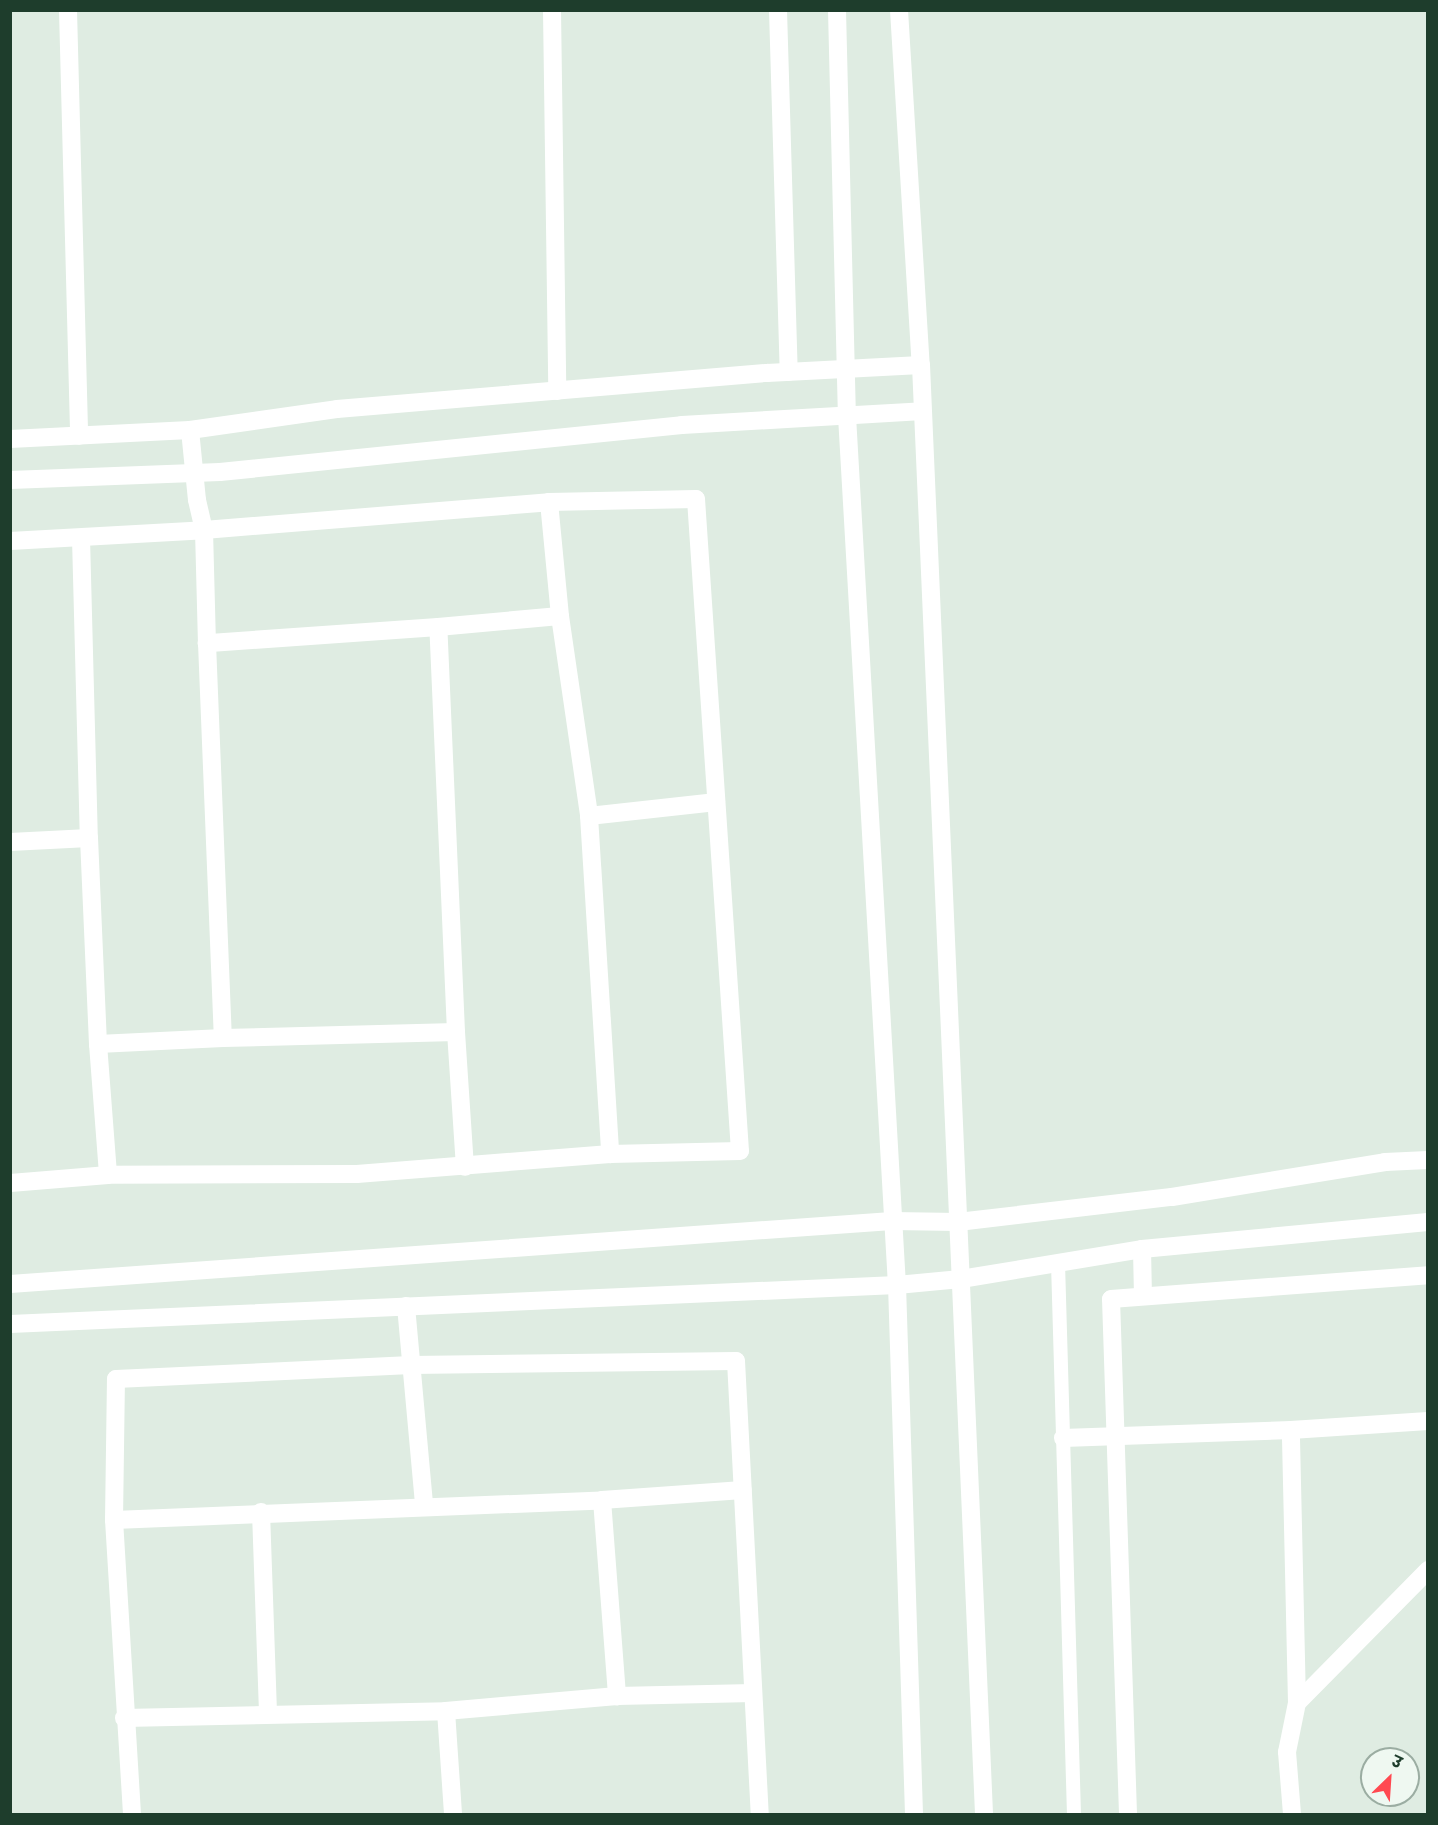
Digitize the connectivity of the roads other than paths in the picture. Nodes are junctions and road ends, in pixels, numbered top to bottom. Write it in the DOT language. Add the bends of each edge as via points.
graph roads {
  1 [pos="68,10"];
  2 [pos="552,10"];
  3 [pos="778,10"];
  4 [pos="837,10"];
  5 [pos="899,10"];
  6 [pos="921,365"];
  7 [pos="845,370"];
  8 [pos="789,372"];
  9 [pos="557,391"];
  10 [pos="923,411"];
  11 [pos="847,416"];
  12 [pos="190,430"];
  13 [pos="80,436"];
  14 [pos="10,439"];
  15 [pos="195,471"];
  16 [pos="10,480"];
  17 [pos="549,502"];
  18 [pos="204,530"];
  19 [pos="81,538"];
  20 [pos="10,541"];
  21 [pos="560,616"];
  22 [pos="438,627"];
  23 [pos="207,643"];
  24 [pos="716,802"];
  25 [pos="589,816"];
  26 [pos="88,838"];
  27 [pos="10,842"];
  28 [pos="456,1032"];
  29 [pos="224,1038"];
  30 [pos="98,1044"];
  31 [pos="610,1154"];
  32 [pos="1428,1160"];
  33 [pos="465,1167"];
  34 [pos="108,1175"];
  35 [pos="10,1183"];
  36 [pos="892,1221"];
  37 [pos="958,1222"];
  38 [pos="1428,1222"];
  39 [pos="1142,1249"];
  40 [pos="1058,1263"];
  41 [pos="1428,1275"];
  42 [pos="961,1279"];
  43 [pos="10,1284"];
  44 [pos="897,1285"];
  45 [pos="1143,1296"];
  46 [pos="406,1306"];
  47 [pos="10,1324"];
  48 [pos="411,1365"];
  49 [pos="1428,1420"];
  50 [pos="1291,1430"];
  51 [pos="1116,1435"];
  52 [pos="1063,1438"];
  53 [pos="743,1490"];
  54 [pos="602,1500"];
  55 [pos="424,1505"];
  56 [pos="261,1512"];
  57 [pos="114,1520"];
  58 [pos="1428,1570"];
  59 [pos="753,1693"];
  60 [pos="616,1696"];
  61 [pos="1297,1703"];
  62 [pos="446,1711"];
  63 [pos="268,1714"];
  64 [pos="124,1718"];
  65 [pos="132,1815"];
  66 [pos="453,1815"];
  67 [pos="760,1815"];
  68 [pos="914,1815"];
  69 [pos="984,1815"];
  70 [pos="1074,1815"];
  71 [pos="1128,1815"];
  72 [pos="1292,1815"];
  1 -- 13 [label="street"];
  2 -- 9 [label="street"];
  3 -- 8 [label="street"];
  4 -- 7 [label="street"];
  5 -- 6 [label="street"];
  6 -- 7 [label="street"];
  6 -- 10 [label="street"];
  7 -- 8 [label="street"];
  7 -- 11 [label="street"];
  8 -- 9 [label="street"];
  9 -- 12 [label="street" via="337,410"];
  10 -- 11 [label="street"];
  10 -- 37 [label="street"];
  11 -- 15 [label="street" via="682,425 220,472"];
  11 -- 36 [label="street"];
  12 -- 13 [label="street"];
  12 -- 15 [label="street"];
  13 -- 14 [label="street"];
  15 -- 16 [label="street"];
  15 -- 18 [label="street"];
  17 -- 18 [label="street"];
  17 -- 21 [label="street"];
  17 -- 24 [label="street" via="696,498"];
  18 -- 19 [label="street"];
  18 -- 23 [label="street"];
  19 -- 20 [label="street"];
  19 -- 26 [label="street"];
  21 -- 22 [label="street"];
  21 -- 25 [label="street"];
  22 -- 23 [label="street"];
  22 -- 28 [label="street"];
  23 -- 29 [label="street"];
  24 -- 25 [label="street"];
  24 -- 31 [label="street" via="740,1151"];
  25 -- 31 [label="street"];
  26 -- 27 [label="street"];
  26 -- 30 [label="street"];
  28 -- 29 [label="street"];
  28 -- 33 [label="street"];
  29 -- 30 [label="street"];
  30 -- 34 [label="street"];
  31 -- 33 [label="street"];
  32 -- 37 [label="street" via="1385,1162 1172,1197"];
  33 -- 34 [label="street" via="357,1174"];
  34 -- 35 [label="street"];
  36 -- 37 [label="street"];
  36 -- 43 [label="street"];
  36 -- 44 [label="street"];
  37 -- 42 [label="street"];
  38 -- 39 [label="street"];
  39 -- 40 [label="street"];
  39 -- 45 [label="street"];
  40 -- 42 [label="street"];
  40 -- 52 [label="lane"];
  41 -- 45 [label="street"];
  42 -- 44 [label="street"];
  42 -- 69 [label="street"];
  44 -- 46 [label="street"];
  44 -- 68 [label="street"];
  45 -- 51 [label="street" via="1111,1299"];
  46 -- 47 [label="street"];
  46 -- 48 [label="street"];
  48 -- 53 [label="street" via="736,1361"];
  48 -- 55 [label="street"];
  48 -- 57 [label="street" via="116,1379"];
  49 -- 50 [label="street"];
  50 -- 51 [label="street"];
  50 -- 61 [label="street"];
  51 -- 52 [label="street"];
  51 -- 71 [label="street"];
  52 -- 70 [label="lane"];
  53 -- 54 [label="street"];
  53 -- 59 [label="street"];
  54 -- 55 [label="street"];
  54 -- 60 [label="street"];
  55 -- 56 [label="street"];
  56 -- 57 [label="street"];
  56 -- 63 [label="street"];
  57 -- 64 [label="street"];
  58 -- 61 [label="street"];
  59 -- 60 [label="street"];
  59 -- 67 [label="street"];
  60 -- 62 [label="street"];
  61 -- 72 [label="street" via="1287,1752"];
  62 -- 63 [label="street"];
  62 -- 66 [label="street"];
  63 -- 64 [label="street"];
  64 -- 65 [label="street"];
}
